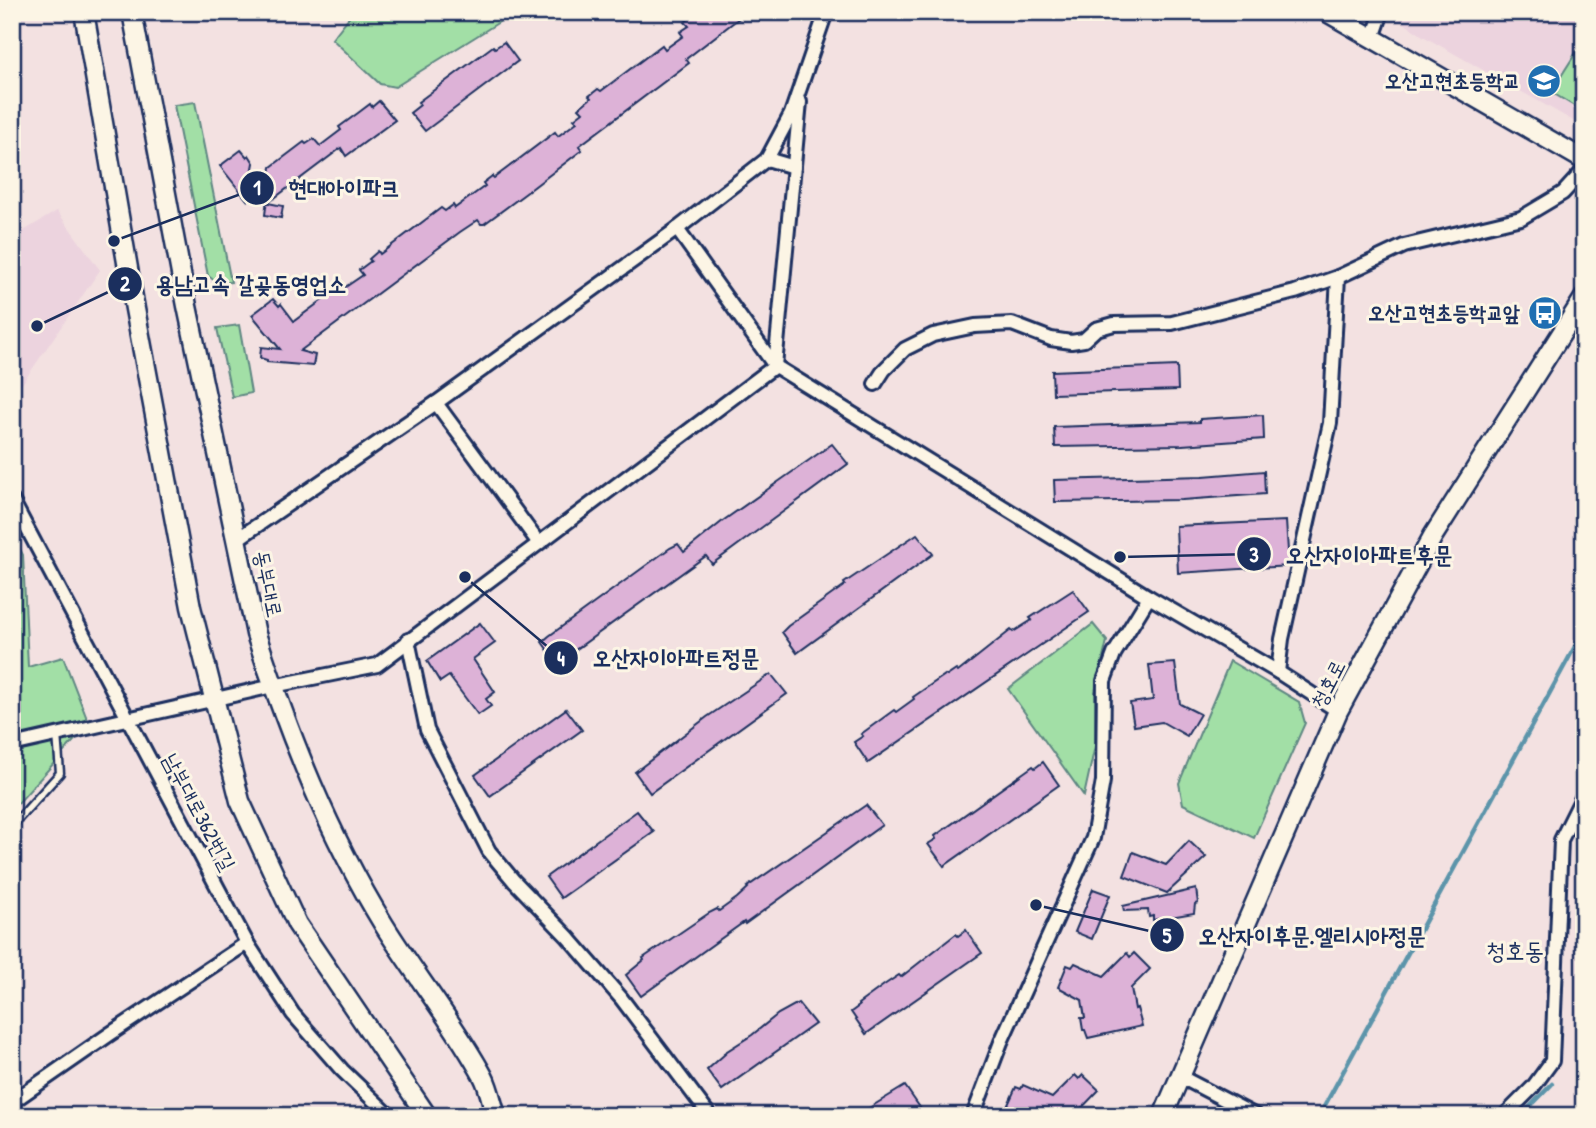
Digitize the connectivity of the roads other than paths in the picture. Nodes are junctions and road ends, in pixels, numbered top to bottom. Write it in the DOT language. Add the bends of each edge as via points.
graph roads {
  1 [pos="85,12"];
  2 [pos="132,12"];
  3 [pos="826,12"];
  4 [pos="1327,12"];
  5 [pos="1382,12"];
  6 [pos="1373,38"];
  7 [pos="802,81"];
  8 [pos="767,159"];
  9 [pos="1584,160"];
  10 [pos="794,167"];
  11 [pos="1584,170"];
  12 [pos="677,229"];
  13 [pos="1338,277"];
  14 [pos="1584,298"];
  15 [pos="775,366"];
  16 [pos="875,384"];
  17 [pos="436,403"];
  18 [pos="12,500"];
  19 [pos="236,540"];
  20 [pos="538,542"];
  21 [pos="1149,597"];
  22 [pos="408,640"];
  23 [pos="1278,672"];
  24 [pos="273,686"];
  25 [pos="215,700"];
  26 [pos="1338,711"];
  27 [pos="129,720"];
  28 [pos="57,734"];
  29 [pos="12,745"];
  30 [pos="1584,794"];
  31 [pos="12,826"];
  32 [pos="247,943"];
  33 [pos="1181,1077"];
  34 [pos="486,1085"];
  35 [pos="12,1102"];
  36 [pos="390,1116"];
  37 [pos="427,1116"];
  38 [pos="496,1116"];
  39 [pos="510,1116"];
  40 [pos="710,1116"];
  41 [pos="973,1116"];
  42 [pos="1163,1116"];
  43 [pos="1256,1116"];
  44 [pos="1504,1116"];
  1 -- 25 [label="main road" via="186,580"];
  2 -- 19 [label="main road, 동부대로"];
  3 -- 7 [label="street"];
  4 -- 6 [label="main road"];
  5 -- 6 [label="street"];
  6 -- 9 [label="main road"];
  7 -- 8 [label="street"];
  7 -- 10 [label="street"];
  8 -- 10 [label="street"];
  8 -- 12 [label="street"];
  10 -- 15 [label="street"];
  11 -- 13 [label="street" via="1563,193 1521,218 1404,246"];
  12 -- 15 [label="street"];
  12 -- 17 [label="street"];
  13 -- 16 [label="street" via="1172,323 1114,324 1096,329 1084,340 1051,339 1012,324 933,335 905,349"];
  13 -- 23 [label="street" via="1330,423"];
  14 -- 26 [label="main road, 청호로" via="1433,536"];
  15 -- 20 [label="street"];
  15 -- 21 [label="street"];
  17 -- 19 [label="street"];
  17 -- 20 [label="street"];
  18 -- 27 [label="street, 남부대로362번길"];
  19 -- 24 [label="main road, 동부대로" via="256,634"];
  20 -- 22 [label="street"];
  21 -- 23 [label="street"];
  21 -- 41 [label="street" via="1114,654 1104,681 1103,781 1093,838"];
  22 -- 24 [label="street" via="377,665"];
  22 -- 40 [label="street" via="427,730 489,851 621,998"];
  23 -- 26 [label="street"];
  24 -- 25 [label="street"];
  24 -- 34 [label="main road, 동부대로" via="351,869"];
  25 -- 27 [label="street"];
  25 -- 37 [label="main road" via="240,801 297,924"];
  26 -- 33 [label="main road, 청호로"];
  27 -- 28 [label="street"];
  27 -- 32 [label="street, 남부대로362번길"];
  28 -- 29 [label="street"];
  28 -- 31 [label="lane" via="60,773"];
  30 -- 44 [label="street" via="1561,840 1552,1061 1534,1087"];
  32 -- 35 [label="street"];
  32 -- 36 [label="street, 남부대로362번길" via="293,1014"];
  33 -- 42 [label="main road, 청호로"];
  33 -- 43 [label="street"];
  34 -- 38 [label="main road, 동부대로"];
  34 -- 39 [label="main road"];
}
